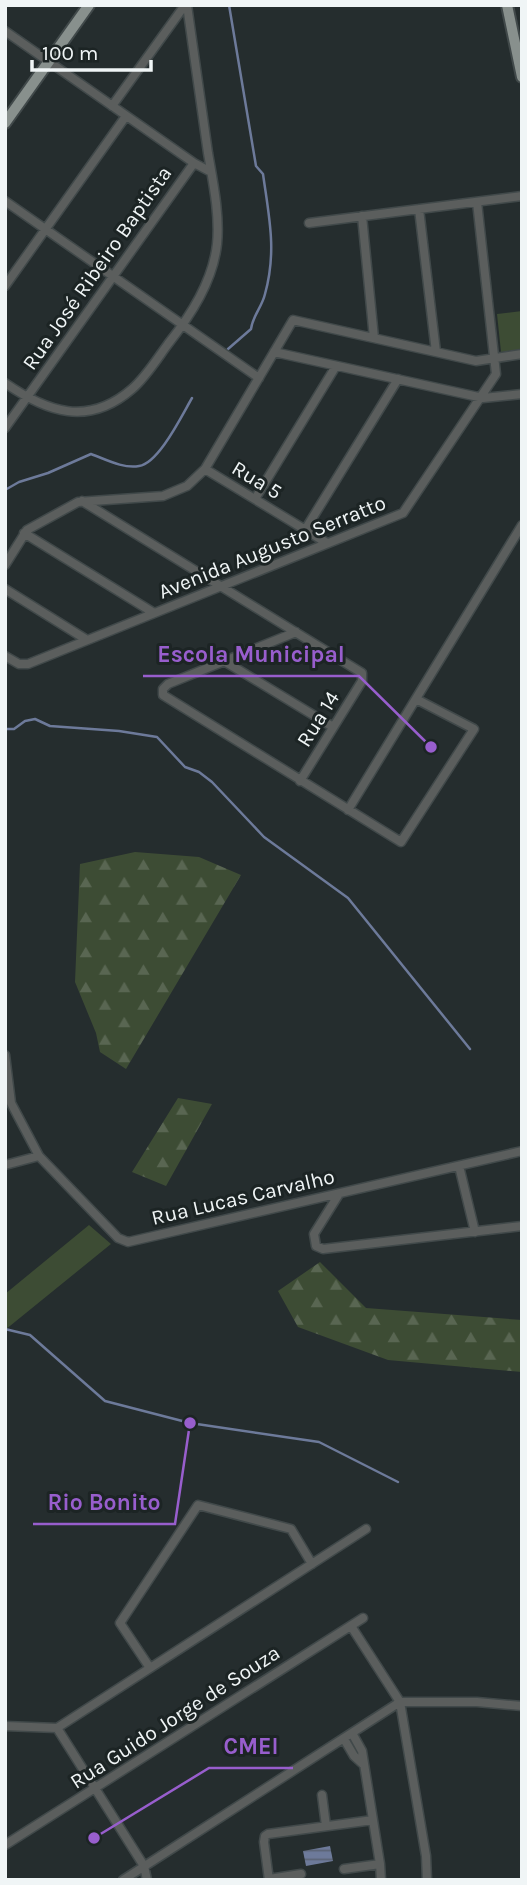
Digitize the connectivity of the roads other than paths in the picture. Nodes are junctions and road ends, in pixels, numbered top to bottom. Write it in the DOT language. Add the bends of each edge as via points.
graph roads {
  1 [pos="89,5"];
  2 [pos="186,5"];
  3 [pos="508,5"];
  4 [pos="5,30"];
  5 [pos="519,51"];
  6 [pos="49,61"];
  7 [pos="522,77"];
  8 [pos="112,106"];
  9 [pos="126,116"];
  10 [pos="5,123"];
  11 [pos="194,163"];
  12 [pos="211,172"];
  13 [pos="522,196"];
  14 [pos="5,201"];
  15 [pos="477,202"];
  16 [pos="419,209"];
  17 [pos="362,216"];
  18 [pos="309,223"];
  19 [pos="45,229"];
  20 [pos="112,277"];
  21 [pos="5,286"];
  22 [pos="183,325"];
  23 [pos="374,338"];
  24 [pos="274,352"];
  25 [pos="436,352"];
  26 [pos="522,354"];
  27 [pos="496,358"];
  28 [pos="336,366"];
  29 [pos="259,378"];
  30 [pos="398,379"];
  31 [pos="5,383"];
  32 [pos="522,394"];
  33 [pos="27,398"];
  34 [pos="482,398"];
  35 [pos="5,428"];
  36 [pos="205,469"];
  37 [pos="255,499"];
  38 [pos="82,501"];
  39 [pos="522,525"];
  40 [pos="305,530"];
  41 [pos="24,533"];
  42 [pos="327,544"];
  43 [pos="5,565"];
  44 [pos="220,587"];
  45 [pos="5,589"];
  46 [pos="154,613"];
  47 [pos="296,632"];
  48 [pos="87,640"];
  49 [pos="5,656"];
  50 [pos="224,661"];
  51 [pos="415,699"];
  52 [pos="333,727"];
  53 [pos="300,781"];
  54 [pos="348,810"];
  55 [pos="5,1055"];
  56 [pos="8,1098"];
  57 [pos="522,1152"];
  58 [pos="38,1156"];
  59 [pos="5,1165"];
  60 [pos="458,1166"];
  61 [pos="339,1194"];
  62 [pos="522,1226"];
  63 [pos="475,1232"];
  64 [pos="366,1529"];
  65 [pos="313,1564"];
  66 [pos="363,1618"];
  67 [pos="351,1626"];
  68 [pos="150,1668"];
  69 [pos="400,1702"];
  70 [pos="522,1706"];
  71 [pos="5,1726"];
  72 [pos="57,1728"];
  73 [pos="352,1733"];
  74 [pos="344,1739"];
  75 [pos="364,1765"];
  76 [pos="96,1789"];
  77 [pos="322,1795"];
  78 [pos="373,1820"];
  79 [pos="326,1826"];
  80 [pos="5,1845"];
  81 [pos="380,1864"];
  82 [pos="145,1866"];
  83 [pos="344,1869"];
  84 [pos="301,1874"];
  85 [pos="269,1879"];
  86 [pos="123,1880"];
  87 [pos="147,1880"];
  88 [pos="381,1880"];
  89 [pos="427,1880"];
  1 -- 6 [label="main road"];
  2 -- 8 [label="street"];
  2 -- 12 [label="street"];
  3 -- 5 [label="main road"];
  4 -- 6 [label="street"];
  5 -- 7 [label="main road"];
  6 -- 8 [label="street"];
  6 -- 10 [label="main road"];
  8 -- 9 [label="street"];
  9 -- 11 [label="street"];
  9 -- 19 [label="street"];
  11 -- 12 [label="street"];
  11 -- 20 [label="street, Rua José Ribeiro Baptista"];
  12 -- 22 [label="street" via="216,254"];
  13 -- 15 [label="street"];
  14 -- 19 [label="street"];
  15 -- 16 [label="street"];
  15 -- 27 [label="street"];
  16 -- 17 [label="street"];
  16 -- 25 [label="street"];
  17 -- 18 [label="street"];
  17 -- 23 [label="street"];
  19 -- 20 [label="street"];
  19 -- 21 [label="street"];
  20 -- 22 [label="street"];
  20 -- 33 [label="street, Rua José Ribeiro Baptista"];
  22 -- 29 [label="street"];
  22 -- 33 [label="street" via="133,388 111,403 68,412"];
  23 -- 24 [label="street" via="293,320"];
  23 -- 25 [label="street"];
  24 -- 28 [label="street"];
  24 -- 29 [label="street"];
  25 -- 27 [label="street" via="476,361"];
  26 -- 27 [label="street"];
  27 -- 34 [label="street, Avenida Augusto Serratto" via="496,374"];
  28 -- 30 [label="street"];
  28 -- 37 [label="street"];
  29 -- 36 [label="street"];
  30 -- 34 [label="street"];
  30 -- 40 [label="street"];
  31 -- 33 [label="street"];
  32 -- 34 [label="street"];
  33 -- 35 [label="street, Rua José Ribeiro Baptista"];
  34 -- 42 [label="street, Avenida Augusto Serratto" via="403,513"];
  36 -- 37 [label="street, Rua 5"];
  36 -- 38 [label="street" via="187,486 163,496"];
  37 -- 40 [label="street, Rua 5"];
  38 -- 41 [label="street"];
  38 -- 44 [label="street"];
  39 -- 51 [label="street"];
  40 -- 42 [label="street, Rua 5"];
  41 -- 43 [label="street"];
  41 -- 46 [label="street"];
  42 -- 44 [label="street, Avenida Augusto Serratto"];
  44 -- 46 [label="street, Avenida Augusto Serratto"];
  44 -- 47 [label="street"];
  45 -- 48 [label="street"];
  46 -- 48 [label="street, Avenida Augusto Serratto"];
  47 -- 50 [label="street"];
  47 -- 52 [label="street, Rua 14" via="363,676"];
  48 -- 49 [label="street, Avenida Augusto Serratto" via="23,665"];
  50 -- 52 [label="street"];
  50 -- 53 [label="street" via="168,684 162,692 166,699"];
  51 -- 54 [label="street"];
  51 -- 54 [label="street" via="474,729 401,842"];
  52 -- 53 [label="street, Rua 14"];
  53 -- 54 [label="street"];
  55 -- 56 [label="street"];
  56 -- 58 [label="street"];
  57 -- 60 [label="street, Rua Lucas Carvalho"];
  58 -- 59 [label="street"];
  58 -- 61 [label="street, Rua Lucas Carvalho" via="118,1238 128,1242"];
  60 -- 61 [label="street, Rua Lucas Carvalho"];
  60 -- 63 [label="street"];
  61 -- 63 [label="street" via="315,1230 313,1238 323,1250"];
  62 -- 63 [label="street"];
  64 -- 65 [label="street"];
  65 -- 68 [label="street"];
  65 -- 68 [label="street" via="291,1530 198,1504 120,1623"];
  66 -- 67 [label="street, Rua Guido Jorge de Souza"];
  67 -- 69 [label="street"];
  67 -- 76 [label="street, Rua Guido Jorge de Souza"];
  68 -- 72 [label="street"];
  69 -- 70 [label="street"];
  69 -- 73 [label="street"];
  69 -- 89 [label="street"];
  71 -- 72 [label="street"];
  72 -- 76 [label="street"];
  73 -- 74 [label="street"];
  73 -- 75 [label="street"];
  74 -- 75 [label="street"];
  74 -- 82 [label="street"];
  75 -- 78 [label="street"];
  76 -- 80 [label="street, Rua Guido Jorge de Souza"];
  76 -- 82 [label="street"];
  77 -- 79 [label="street"];
  78 -- 79 [label="street"];
  78 -- 81 [label="street"];
  79 -- 85 [label="street" via="265,1836"];
  81 -- 83 [label="street"];
  81 -- 88 [label="street"];
  82 -- 86 [label="street"];
  82 -- 87 [label="street"];
  84 -- 85 [label="street"];
}
